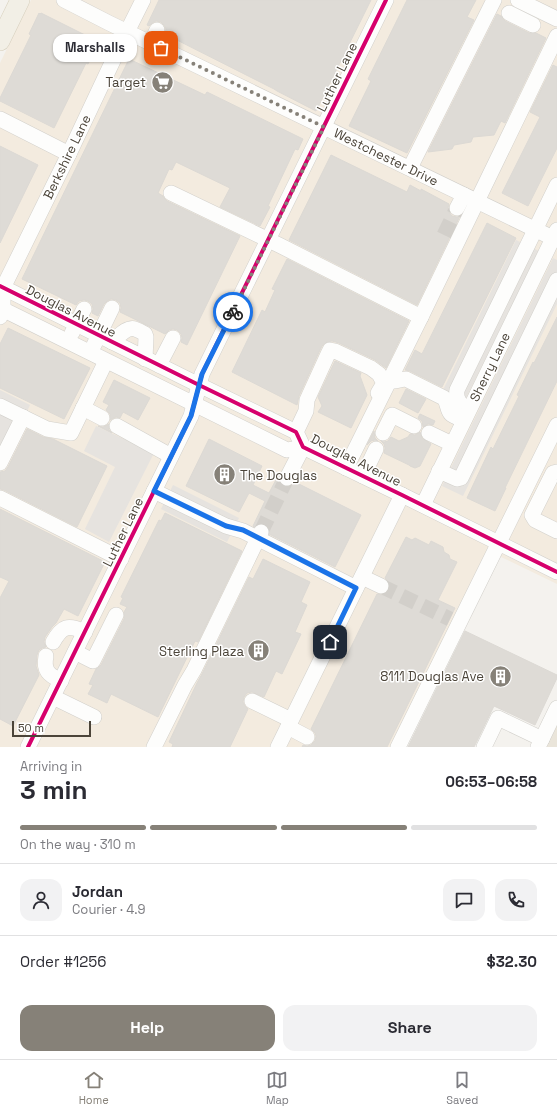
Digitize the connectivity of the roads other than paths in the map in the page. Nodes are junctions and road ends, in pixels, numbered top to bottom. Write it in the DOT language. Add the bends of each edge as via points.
graph roads {
  1 [pos="20,0"];
  2 [pos="64,0"];
  3 [pos="143,0"];
  4 [pos="386,0"];
  5 [pos="494,0"];
  6 [pos="518,0"];
  7 [pos="79,3"];
  8 [pos="510,10"];
  9 [pos="540,11"];
  10 [pos="557,19"];
  11 [pos="127,32"];
  12 [pos="557,36"];
  13 [pos="0,41"];
  14 [pos="552,61"];
  15 [pos="0,119"];
  16 [pos="324,127"];
  17 [pos="69,154"];
  18 [pos="410,168"];
  19 [pos="557,185"];
  20 [pos="171,193"];
  21 [pos="470,198"];
  22 [pos="457,208"];
  23 [pos="535,229"];
  24 [pos="556,236"];
  25 [pos="269,240"];
  26 [pos="557,280"];
  27 [pos="2,287"];
  28 [pos="523,300"];
  29 [pos="112,308"];
  30 [pos="84,309"];
  31 [pos="542,310"];
  32 [pos="1,311"];
  33 [pos="422,316"];
  34 [pos="76,324"];
  35 [pos="173,338"];
  36 [pos="105,339"];
  37 [pos="68,341"];
  38 [pos="90,353"];
  39 [pos="472,358"];
  40 [pos="145,359"];
  41 [pos="106,361"];
  42 [pos="159,365"];
  43 [pos="490,366"];
  44 [pos="384,374"];
  45 [pos="199,386"];
  46 [pos="194,405"];
  47 [pos="0,406"];
  48 [pos="83,408"];
  49 [pos="23,417"];
  50 [pos="102,418"];
  51 [pos="465,419"];
  52 [pos="117,426"];
  53 [pos="414,426"];
  54 [pos="557,426"];
  55 [pos="296,432"];
  56 [pos="429,433"];
  57 [pos="383,434"];
  58 [pos="482,436"];
  59 [pos="452,444"];
  60 [pos="303,447"];
  61 [pos="376,450"];
  62 [pos="172,456"];
  63 [pos="0,463"];
  64 [pos="344,467"];
  65 [pos="439,471"];
  66 [pos="557,472"];
  67 [pos="363,476"];
  68 [pos="287,478"];
  69 [pos="154,491"];
  70 [pos="402,494"];
  71 [pos="0,498"];
  72 [pos="423,505"];
  73 [pos="557,531"];
  74 [pos="259,535"];
  75 [pos="498,543"];
  76 [pos="121,559"];
  77 [pos="557,572"];
  78 [pos="359,582"];
  79 [pos="381,586"];
  80 [pos="98,605"];
  81 [pos="85,632"];
  82 [pos="53,642"];
  83 [pos="75,652"];
  84 [pos="46,656"];
  85 [pos="61,681"];
  86 [pos="53,698"];
  87 [pos="252,701"];
  88 [pos="557,708"];
  89 [pos="94,716"];
  90 [pos="290,724"];
  91 [pos="307,736"];
  92 [pos="540,743"];
  93 [pos="284,745"];
  94 [pos="28,747"];
  95 [pos="154,747"];
  96 [pos="398,747"];
  97 [pos="484,747"];
  1 -- 13 [label="main road"];
  2 -- 7 [label="street, Westchester Drive"];
  3 -- 11 [label="street, Berkshire Lane"];
  4 -- 16 [label="street, Luther Lane"];
  5 -- 18 [label="street"];
  6 -- 9 [label="street"];
  7 -- 11 [label="street, Westchester Drive"];
  8 -- 9 [label="street" via="532,28"];
  9 -- 10 [label="street"];
  11 -- 16 [label="street, Westchester Drive" via="154,37 209,63 301,110"];
  11 -- 17 [label="street, Berkshire Lane"];
  12 -- 14 [label="street"];
  14 -- 21 [label="street"];
  15 -- 17 [label="street"];
  16 -- 18 [label="street, Westchester Drive"];
  16 -- 25 [label="street, Luther Lane"];
  17 -- 27 [label="street, Berkshire Lane"];
  18 -- 21 [label="street, Westchester Drive"];
  19 -- 23 [label="street"];
  20 -- 25 [label="street"];
  21 -- 22 [label="street"];
  21 -- 23 [label="street, Westchester Drive"];
  21 -- 33 [label="street"];
  23 -- 24 [label="street, Westchester Drive"];
  23 -- 39 [label="street"];
  24 -- 28 [label="street, Sherry Lane"];
  25 -- 33 [label="street"];
  25 -- 45 [label="street, Luther Lane" via="202,374"];
  26 -- 31 [label="street"];
  27 -- 32 [label="street, Berkshire Lane"];
  27 -- 34 [label="street, Douglas Avenue"];
  28 -- 31 [label="street"];
  28 -- 43 [label="street, Sherry Lane"];
  29 -- 36 [label="street"];
  30 -- 34 [label="street"];
  31 -- 58 [label="street"];
  32 -- 37 [label="street, Douglas Avenue"];
  33 -- 44 [label="street"];
  34 -- 36 [label="street, Douglas Avenue"];
  34 -- 37 [label="street"];
  35 -- 42 [label="street"];
  36 -- 38 [label="street"];
  36 -- 40 [label="street, Douglas Avenue"];
  36 -- 40 [label="street" via="135,328 146,337"];
  37 -- 38 [label="street, Douglas Avenue"];
  38 -- 41 [label="street, Douglas Avenue"];
  39 -- 43 [label="street"];
  39 -- 51 [label="street" via="456,390"];
  40 -- 42 [label="street, Douglas Avenue"];
  41 -- 46 [label="street, Douglas Avenue"];
  41 -- 48 [label="street"];
  42 -- 45 [label="street, Douglas Avenue"];
  43 -- 51 [label="street, Sherry Lane"];
  44 -- 51 [label="street" via="397,382 406,379 444,398 452,414"];
  44 -- 55 [label="street" via="337,348 330,350 307,400 306,411"];
  44 -- 64 [label="street"];
  45 -- 46 [label="street, Luther Lane"];
  45 -- 55 [label="street, Douglas Avenue"];
  46 -- 60 [label="street, Douglas Avenue" via="288,450"];
  46 -- 62 [label="street, Luther Lane"];
  47 -- 49 [label="street"];
  48 -- 49 [label="street" via="71,433 46,429"];
  48 -- 50 [label="street"];
  49 -- 63 [label="street"];
  51 -- 58 [label="street"];
  51 -- 59 [label="street, Sherry Lane"];
  52 -- 62 [label="street"];
  53 -- 57 [label="street" via="392,415"];
  54 -- 75 [label="street"];
  55 -- 60 [label="street, Douglas Avenue"];
  56 -- 59 [label="street"];
  58 -- 65 [label="street" via="461,478 457,479"];
  59 -- 65 [label="street, Sherry Lane"];
  60 -- 64 [label="street, Douglas Avenue"];
  60 -- 68 [label="street"];
  61 -- 67 [label="street"];
  62 -- 69 [label="street, Luther Lane"];
  64 -- 67 [label="street, Douglas Avenue"];
  65 -- 72 [label="street, Sherry Lane"];
  66 -- 73 [label="street" via="553,473 532,515 535,520"];
  67 -- 70 [label="street, Douglas Avenue"];
  69 -- 74 [label="street" via="226,526"];
  69 -- 76 [label="street, Luther Lane"];
  70 -- 72 [label="street, Douglas Avenue"];
  70 -- 78 [label="street"];
  71 -- 76 [label="street"];
  72 -- 75 [label="street, Douglas Avenue"];
  74 -- 78 [label="street"];
  74 -- 95 [label="street"];
  75 -- 77 [label="street, Douglas Avenue"];
  75 -- 96 [label="street" via="454,622"];
  76 -- 80 [label="street, Luther Lane"];
  78 -- 79 [label="street"];
  78 -- 90 [label="street"];
  80 -- 81 [label="street, Luther Lane"];
  80 -- 83 [label="street" via="119,616 96,662"];
  81 -- 82 [label="street" via="68,627 62,629"];
  81 -- 83 [label="street, Luther Lane"];
  83 -- 85 [label="street, Luther Lane"];
  84 -- 85 [label="street" via="47,671"];
  85 -- 86 [label="street, Luther Lane"];
  86 -- 89 [label="street"];
  86 -- 94 [label="street, Luther Lane"];
  87 -- 90 [label="street"];
  88 -- 92 [label="street"];
  90 -- 91 [label="street"];
  90 -- 93 [label="street"];
  92 -- 97 [label="street" via="498,718"];
}
